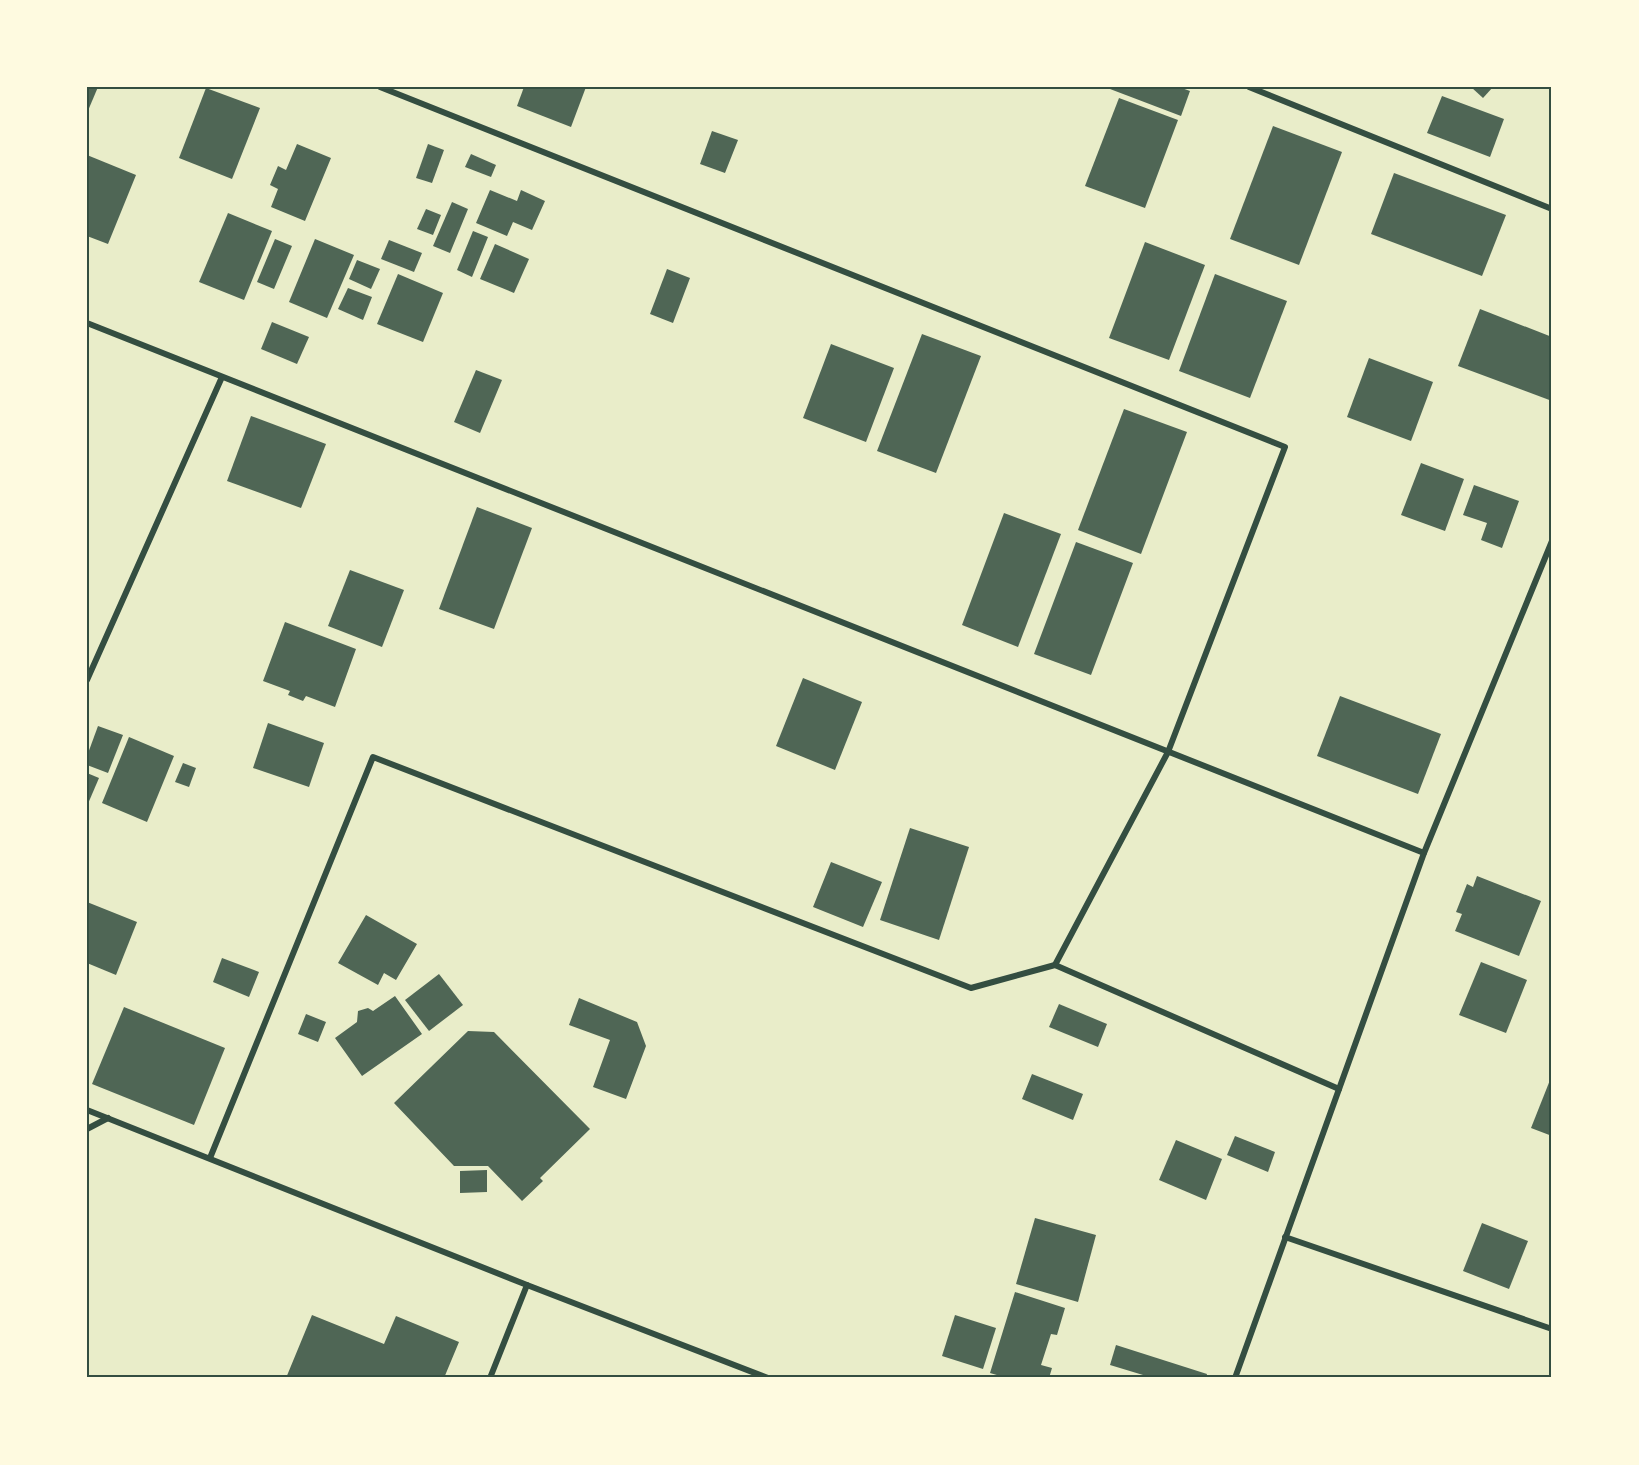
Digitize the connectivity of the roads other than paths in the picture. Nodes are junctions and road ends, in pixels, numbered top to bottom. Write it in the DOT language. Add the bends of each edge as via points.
graph roads {
  1 [pos="380,87"];
  2 [pos="1249,87"];
  3 [pos="1552,209"];
  4 [pos="87,323"];
  5 [pos="222,377"];
  6 [pos="1552,541"];
  7 [pos="87,681"];
  8 [pos="1168,752"];
  9 [pos="1424,853"];
  10 [pos="1054,965"];
  11 [pos="1339,1089"];
  12 [pos="87,1110"];
  13 [pos="108,1118"];
  14 [pos="87,1129"];
  15 [pos="210,1158"];
  16 [pos="1285,1237"];
  17 [pos="527,1285"];
  18 [pos="1552,1329"];
  19 [pos="490,1378"];
  20 [pos="768,1378"];
  21 [pos="1235,1378"];
  1 -- 8 [label="street" via="1285,447"];
  2 -- 3 [label="street"];
  4 -- 5 [label="street"];
  5 -- 7 [label="street"];
  5 -- 8 [label="street"];
  6 -- 9 [label="street"];
  8 -- 9 [label="street"];
  8 -- 10 [label="street"];
  9 -- 11 [label="street"];
  10 -- 11 [label="street"];
  10 -- 15 [label="street" via="971,988 373,757"];
  11 -- 16 [label="street"];
  12 -- 13 [label="street"];
  13 -- 14 [label="street"];
  13 -- 15 [label="street"];
  15 -- 17 [label="street"];
  16 -- 18 [label="street"];
  16 -- 21 [label="street"];
  17 -- 19 [label="street"];
  17 -- 20 [label="street"];
}
